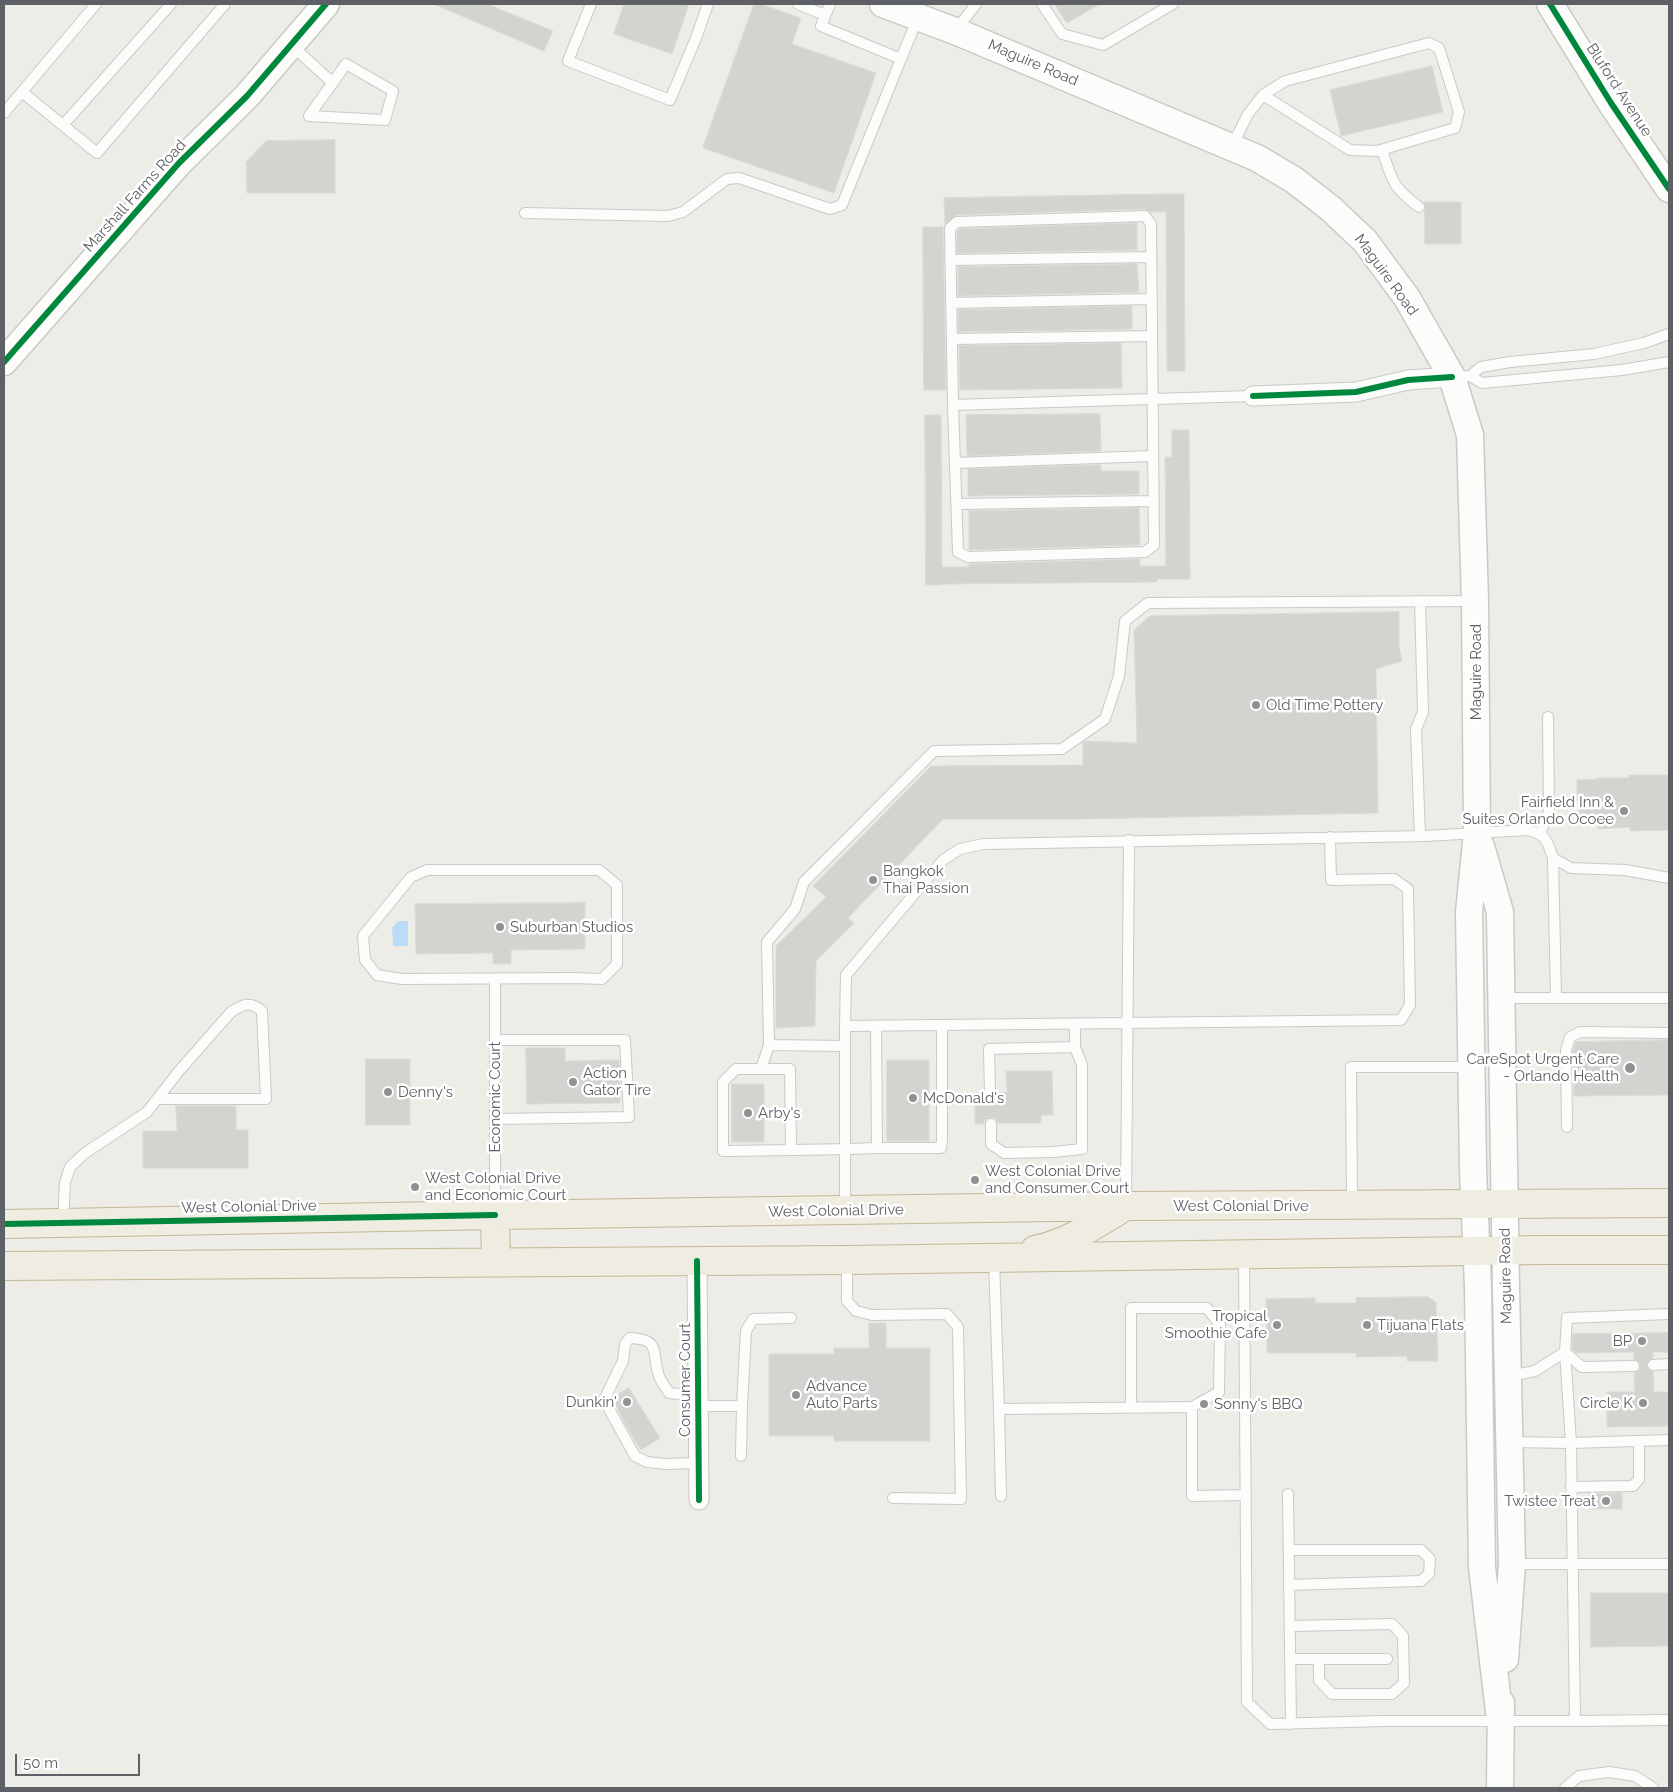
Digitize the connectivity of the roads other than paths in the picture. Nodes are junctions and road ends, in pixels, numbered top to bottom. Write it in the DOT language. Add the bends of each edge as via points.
graph roads {
  1 [pos="96,4"];
  2 [pos="171,4"];
  3 [pos="226,4"];
  4 [pos="326,4"];
  5 [pos="591,4"];
  6 [pos="708,4"];
  7 [pos="798,4"];
  8 [pos="830,4"];
  9 [pos="883,4"];
  10 [pos="976,4"];
  11 [pos="1042,4"];
  12 [pos="1173,4"];
  13 [pos="1550,4"];
  14 [pos="826,15"];
  15 [pos="918,17"];
  16 [pos="956,31"];
  17 [pos="291,44"];
  18 [pos="901,59"];
  19 [pos="333,83"];
  20 [pos="22,92"];
  21 [pos="1263,96"];
  22 [pos="4,113"];
  23 [pos="63,126"];
  24 [pos="1232,147"];
  25 [pos="1382,150"];
  26 [pos="1669,189"];
  27 [pos="1419,207"];
  28 [pos="525,213"];
  29 [pos="1151,257"];
  30 [pos="950,260"];
  31 [pos="1151,299"];
  32 [pos="951,303"];
  33 [pos="1669,334"];
  34 [pos="1151,336"];
  35 [pos="952,340"];
  36 [pos="4,362"];
  37 [pos="1669,362"];
  38 [pos="1461,377"];
  39 [pos="1253,396"];
  40 [pos="1152,400"];
  41 [pos="953,405"];
  42 [pos="1152,456"];
  43 [pos="955,463"];
  44 [pos="1153,500"];
  45 [pos="956,504"];
  46 [pos="1475,601"];
  47 [pos="1420,602"];
  48 [pos="1548,716"];
  49 [pos="1477,833"];
  50 [pos="1540,833"];
  51 [pos="1420,836"];
  52 [pos="1330,837"];
  53 [pos="1128,840"];
  54 [pos="1553,858"];
  55 [pos="1669,878"];
  56 [pos="495,980"];
  57 [pos="1501,998"];
  58 [pos="1556,998"];
  59 [pos="1669,998"];
  60 [pos="1075,1024"];
  61 [pos="1128,1024"];
  62 [pos="942,1025"];
  63 [pos="844,1026"];
  64 [pos="876,1026"];
  65 [pos="1669,1032"];
  66 [pos="494,1040"];
  67 [pos="769,1045"];
  68 [pos="844,1046"];
  69 [pos="1075,1047"];
  70 [pos="1472,1067"];
  71 [pos="761,1070"];
  72 [pos="990,1093"];
  73 [pos="157,1099"];
  74 [pos="495,1119"];
  75 [pos="991,1124"];
  76 [pos="1567,1127"];
  77 [pos="877,1148"];
  78 [pos="791,1150"];
  79 [pos="844,1150"];
  80 [pos="1669,1203"];
  81 [pos="1505,1204"];
  82 [pos="1475,1205"];
  83 [pos="1126,1206"];
  84 [pos="1352,1206"];
  85 [pos="845,1211"];
  86 [pos="495,1215"];
  87 [pos="63,1222"];
  88 [pos="4,1224"];
  89 [pos="1669,1250"];
  90 [pos="1505,1251"];
  91 [pos="1476,1252"];
  92 [pos="1244,1254"];
  93 [pos="994,1258"];
  94 [pos="846,1260"];
  95 [pos="697,1261"];
  96 [pos="496,1262"];
  97 [pos="4,1266"];
  98 [pos="1669,1314"];
  99 [pos="791,1318"];
  100 [pos="1565,1352"];
  101 [pos="1669,1364"];
  102 [pos="1653,1365"];
  103 [pos="1634,1366"];
  104 [pos="1508,1376"];
  105 [pos="698,1401"];
  106 [pos="742,1406"];
  107 [pos="1192,1407"];
  108 [pos="999,1408"];
  109 [pos="1131,1408"];
  110 [pos="1669,1440"];
  111 [pos="1639,1441"];
  112 [pos="1509,1442"];
  113 [pos="1571,1443"];
  114 [pos="741,1456"];
  115 [pos="698,1464"];
  116 [pos="1571,1487"];
  117 [pos="1288,1494"];
  118 [pos="1246,1495"];
  119 [pos="1001,1496"];
  120 [pos="892,1498"];
  121 [pos="699,1500"];
  122 [pos="1289,1550"];
  123 [pos="1512,1564"];
  124 [pos="1572,1564"];
  125 [pos="1669,1564"];
  126 [pos="1289,1585"];
  127 [pos="1290,1626"];
  128 [pos="1290,1659"];
  129 [pos="1386,1659"];
  130 [pos="1319,1660"];
  131 [pos="1500,1720"];
  132 [pos="1669,1720"];
  133 [pos="1575,1721"];
  134 [pos="1291,1724"];
  135 [pos="1500,1788"];
  136 [pos="1565,1788"];
  137 [pos="1652,1788"];
  1 -- 20 [label="lane"];
  2 -- 23 [label="lane"];
  3 -- 23 [label="lane" via="97,153"];
  4 -- 17 [label="main road, Marshall Farms Road"];
  5 -- 6 [label="lane" via="568,61 670,100"];
  7 -- 14 [label="lane"];
  8 -- 14 [label="lane"];
  9 -- 15 [label="main road, Maguire Road"];
  10 -- 16 [label="lane"];
  11 -- 12 [label="lane" via="1062,34 1103,45"];
  13 -- 26 [label="main road, Bluford Avenue" via="1610,103"];
  14 -- 18 [label="lane" via="821,26"];
  15 -- 16 [label="main road, Maguire Road"];
  15 -- 18 [label="lane"];
  16 -- 24 [label="main road, Maguire Road"];
  17 -- 19 [label="lane"];
  17 -- 36 [label="main road, Marshall Farms Road" via="247,96 179,163"];
  18 -- 28 [label="lane" via="842,205 830,209 739,178 727,179 683,212 668,216"];
  19 -- 19 [label="lane" via="346,64 393,91 385,120 309,116"];
  20 -- 22 [label="lane"];
  20 -- 23 [label="lane"];
  21 -- 24 [label="lane" via="1248,114"];
  21 -- 25 [label="lane" via="1350,150"];
  21 -- 25 [label="lane" via="1285,81 1429,42 1439,48 1459,112 1455,128"];
  24 -- 38 [label="main road, Maguire Road" via="1294,180 1365,241"];
  25 -- 27 [label="lane" via="1393,183"];
  29 -- 30 [label="lane"];
  29 -- 30 [label="lane" via="1151,224 1145,216 957,222 950,228"];
  29 -- 31 [label="lane"];
  30 -- 32 [label="lane"];
  31 -- 32 [label="lane"];
  31 -- 34 [label="lane"];
  32 -- 35 [label="lane"];
  33 -- 38 [label="lane" via="1594,354 1510,362 1481,368"];
  34 -- 35 [label="lane"];
  34 -- 40 [label="lane"];
  35 -- 41 [label="lane"];
  37 -- 38 [label="lane" via="1622,370 1482,383"];
  38 -- 39 [label="street" via="1408,380 1356,392"];
  38 -- 46 [label="main road, Maguire Road" via="1470,435"];
  39 -- 40 [label="lane"];
  40 -- 41 [label="lane"];
  40 -- 42 [label="lane"];
  41 -- 43 [label="lane"];
  42 -- 43 [label="lane"];
  42 -- 44 [label="lane"];
  43 -- 45 [label="lane"];
  44 -- 45 [label="lane"];
  44 -- 45 [label="lane" via="1154,545 1145,552 968,557 958,552"];
  46 -- 47 [label="lane"];
  46 -- 49 [label="main road, Maguire Road"];
  47 -- 51 [label="lane" via="1422,712 1416,729"];
  47 -- 67 [label="lane" via="1148,603 1125,621 1120,676 1105,719 1062,749 934,751 804,882 795,909 767,942"];
  48 -- 50 [label="lane" via="1549,812"];
  49 -- 50 [label="lane" via="1527,830"];
  49 -- 51 [label="lane"];
  49 -- 57 [label="main road, Maguire Road" via="1500,912"];
  49 -- 70 [label="main road, Maguire Road" via="1469,912"];
  50 -- 54 [label="lane" via="1549,844"];
  51 -- 52 [label="lane"];
  52 -- 53 [label="lane"];
  52 -- 61 [label="lane" via="1331,880 1394,879 1408,889 1410,1005 1401,1020"];
  53 -- 61 [label="lane"];
  53 -- 63 [label="lane" via="984,844 960,848 943,860 851,967 846,975"];
  54 -- 55 [label="lane" via="1571,868 1625,870"];
  54 -- 58 [label="lane"];
  56 -- 56 [label="lane" via="376,976 365,960 363,936 411,876 427,870 598,870 617,884 617,964 602,979"];
  56 -- 66 [label="lane, Economic Court"];
  57 -- 58 [label="lane"];
  57 -- 81 [label="main road, Maguire Road"];
  58 -- 59 [label="lane"];
  60 -- 61 [label="lane"];
  60 -- 62 [label="lane"];
  60 -- 69 [label="lane"];
  61 -- 83 [label="lane"];
  62 -- 64 [label="lane"];
  62 -- 77 [label="lane" via="941,1148"];
  63 -- 64 [label="lane"];
  63 -- 68 [label="lane"];
  64 -- 77 [label="lane"];
  65 -- 76 [label="lane" via="1580,1032 1570,1037 1566,1050"];
  66 -- 74 [label="lane, Economic Court"];
  66 -- 74 [label="lane" via="625,1040 629,1117"];
  67 -- 68 [label="lane"];
  67 -- 71 [label="lane"];
  68 -- 79 [label="lane"];
  69 -- 72 [label="lane" via="990,1049"];
  69 -- 75 [label="lane" via="1082,1065 1082,1149 1004,1153 992,1144"];
  70 -- 82 [label="main road, Maguire Road"];
  70 -- 84 [label="lane" via="1351,1067"];
  71 -- 78 [label="lane" via="790,1069"];
  71 -- 78 [label="lane" via="736,1070 723,1082 723,1151"];
  73 -- 73 [label="lane" via="231,1012 248,1005 256,1005 262,1011 266,1099"];
  73 -- 87 [label="lane" via="147,1112 70,1167 65,1183"];
  74 -- 86 [label="lane, Economic Court"];
  77 -- 79 [label="lane"];
  78 -- 79 [label="lane"];
  79 -- 85 [label="lane"];
  80 -- 81 [label="highway, West Colonial Drive"];
  81 -- 82 [label="highway, West Colonial Drive"];
  81 -- 90 [label="main road, Maguire Road"];
  82 -- 84 [label="highway, West Colonial Drive"];
  82 -- 91 [label="main road, Maguire Road"];
  83 -- 84 [label="highway, West Colonial Drive"];
  83 -- 85 [label="highway, West Colonial Drive"];
  83 -- 93 [label="highway" via="1054,1246"];
  85 -- 86 [label="highway, West Colonial Drive"];
  86 -- 87 [label="highway, West Colonial Drive"];
  86 -- 96 [label="highway"];
  87 -- 88 [label="highway, West Colonial Drive"];
  89 -- 90 [label="highway"];
  90 -- 91 [label="highway"];
  90 -- 104 [label="main road, Maguire Road"];
  91 -- 92 [label="highway"];
  91 -- 131 [label="main road, Maguire Road" via="1482,1567"];
  92 -- 93 [label="highway"];
  92 -- 118 [label="lane"];
  93 -- 94 [label="highway"];
  93 -- 108 [label="lane"];
  94 -- 95 [label="highway"];
  94 -- 120 [label="lane" via="847,1301 856,1311 872,1315 947,1314 958,1327 961,1499"];
  95 -- 96 [label="highway"];
  95 -- 105 [label="street, Consumer Court"];
  96 -- 97 [label="highway"];
  98 -- 100 [label="lane" via="1567,1318"];
  99 -- 106 [label="lane" via="752,1319 746,1332"];
  100 -- 103 [label="lane" via="1582,1367"];
  100 -- 104 [label="lane" via="1535,1371"];
  100 -- 113 [label="lane"];
  101 -- 102 [label="lane"];
  104 -- 112 [label="main road, Maguire Road"];
  105 -- 106 [label="lane"];
  105 -- 115 [label="street, Consumer Court"];
  105 -- 115 [label="lane" via="669,1393 659,1375 651,1343 645,1339 630,1338 605,1398 635,1456 646,1462"];
  106 -- 114 [label="lane"];
  107 -- 109 [label="lane"];
  107 -- 109 [label="lane" via="1219,1392 1220,1325 1207,1308 1132,1308"];
  107 -- 118 [label="lane" via="1192,1496"];
  108 -- 109 [label="lane"];
  108 -- 119 [label="lane"];
  110 -- 111 [label="lane"];
  111 -- 113 [label="lane"];
  111 -- 116 [label="lane" via="1639,1479 1633,1486"];
  112 -- 113 [label="lane"];
  112 -- 123 [label="main road, Maguire Road"];
  113 -- 116 [label="lane"];
  115 -- 121 [label="street, Consumer Court"];
  116 -- 124 [label="lane"];
  117 -- 122 [label="lane"];
  118 -- 134 [label="lane" via="1248,1702 1270,1724"];
  122 -- 126 [label="lane"];
  122 -- 126 [label="lane" via="1421,1550 1430,1559 1429,1574 1421,1581"];
  123 -- 124 [label="lane"];
  123 -- 131 [label="main road, Maguire Road"];
  124 -- 125 [label="lane"];
  124 -- 133 [label="lane"];
  126 -- 127 [label="lane"];
  127 -- 128 [label="lane"];
  127 -- 130 [label="lane" via="1392,1624 1403,1636 1404,1683 1392,1694 1332,1694 1319,1680"];
  128 -- 130 [label="lane"];
  128 -- 134 [label="lane"];
  129 -- 130 [label="lane"];
  131 -- 133 [label="lane"];
  131 -- 134 [label="lane"];
  131 -- 135 [label="main road, Maguire Road"];
  132 -- 133 [label="lane"];
  136 -- 137 [label="lane" via="1579,1776 1609,1772 1635,1776"];
}
